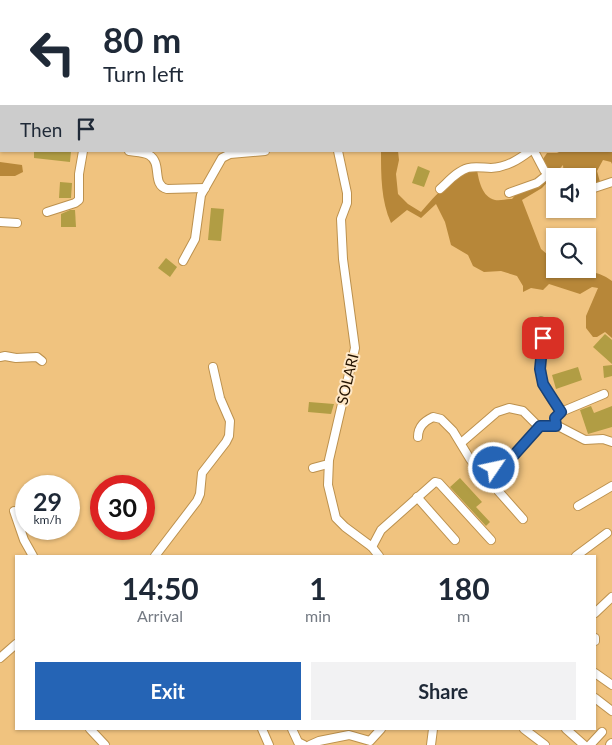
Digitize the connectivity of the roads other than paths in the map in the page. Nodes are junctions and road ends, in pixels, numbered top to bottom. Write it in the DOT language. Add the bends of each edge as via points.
graph roads {
  1 [pos="83,152"];
  2 [pos="134,152"];
  3 [pos="257,152"];
  4 [pos="338,152"];
  5 [pos="529,152"];
  6 [pos="535,152"];
  7 [pos="546,173"];
  8 [pos="546,176"];
  9 [pos="612,182"];
  10 [pos="596,187"];
  11 [pos="205,188"];
  12 [pos="440,188"];
  13 [pos="509,193"];
  14 [pos="46,212"];
  15 [pos="0,222"];
  16 [pos="17,223"];
  17 [pos="182,262"];
  18 [pos="541,322"];
  19 [pos="0,357"];
  20 [pos="42,361"];
  21 [pos="213,367"];
  22 [pos="604,394"];
  23 [pos="561,412"];
  24 [pos="540,426"];
  25 [pos="556,426"];
  26 [pos="418,437"];
  27 [pos="612,442"];
  28 [pos="461,443"];
  29 [pos="328,464"];
  30 [pos="312,468"];
  31 [pos="494,468"];
  32 [pos="612,486"];
  33 [pos="417,497"];
  34 [pos="578,506"];
  35 [pos="14,511"];
  36 [pos="523,520"];
  37 [pos="607,533"];
  38 [pos="455,540"];
  39 [pos="491,540"];
  40 [pos="372,547"];
  41 [pos="32,555"];
  42 [pos="156,555"];
  43 [pos="378,555"];
  44 [pos="577,555"];
  45 [pos="612,597"];
  46 [pos="596,612"];
  47 [pos="15,645"];
  48 [pos="0,658"];
  49 [pos="596,674"];
  50 [pos="612,685"];
  51 [pos="596,699"];
  52 [pos="612,711"];
  53 [pos="91,730"];
  54 [pos="262,730"];
  55 [pos="292,730"];
  56 [pos="380,730"];
  57 [pos="433,730"];
  58 [pos="525,730"];
  59 [pos="567,730"];
  60 [pos="602,732"];
  61 [pos="104,745"];
  62 [pos="269,745"];
  63 [pos="304,745"];
  64 [pos="310,745"];
  65 [pos="431,745"];
  66 [pos="545,745"];
  67 [pos="584,745"];
  68 [pos="590,745"];
  1 -- 14 [label="street" via="78,201"];
  2 -- 11 [label="street" via="152,158 159,184 163,187"];
  3 -- 11 [label="street" via="226,156"];
  4 -- 29 [label="street, SOLARI" via="348,200 341,218 342,252 355,348"];
  5 -- 12 [label="street" via="505,166 464,170"];
  6 -- 7 [label="street"];
  8 -- 13 [label="street" via="537,183"];
  9 -- 10 [label="street"];
  11 -- 17 [label="street" via="200,200 195,239"];
  15 -- 16 [label="street"];
  18 -- 23 [label="street" via="540,369 543,384"];
  19 -- 20 [label="street" via="37,357"];
  21 -- 42 [label="street" via="220,398 230,421 228,439 202,473 197,501"];
  22 -- 23 [label="street"];
  23 -- 25 [label="street" via="555,418"];
  24 -- 25 [label="street"];
  24 -- 28 [label="street" via="519,410 505,409 486,420"];
  24 -- 31 [label="street" via="514,455"];
  25 -- 27 [label="street" via="583,439"];
  26 -- 28 [label="street" via="420,427 438,417"];
  28 -- 36 [label="street" via="470,459"];
  29 -- 30 [label="street"];
  29 -- 40 [label="street, SOLARI" via="328,485 336,518"];
  32 -- 34 [label="street"];
  33 -- 38 [label="street"];
  33 -- 39 [label="street" via="435,482 439,484"];
  33 -- 40 [label="street" via="381,530"];
  35 -- 41 [label="street"];
  37 -- 44 [label="street"];
  40 -- 43 [label="street, SOLARI"];
  45 -- 46 [label="street"];
  47 -- 48 [label="street"];
  49 -- 50 [label="street"];
  51 -- 52 [label="street"];
  53 -- 61 [label="street"];
  54 -- 62 [label="street"];
  55 -- 63 [label="street" via="298,742"];
  56 -- 64 [label="street" via="370,741 348,735"];
  57 -- 65 [label="street"];
  58 -- 66 [label="street"];
  59 -- 67 [label="street"];
  60 -- 68 [label="street"];
}
